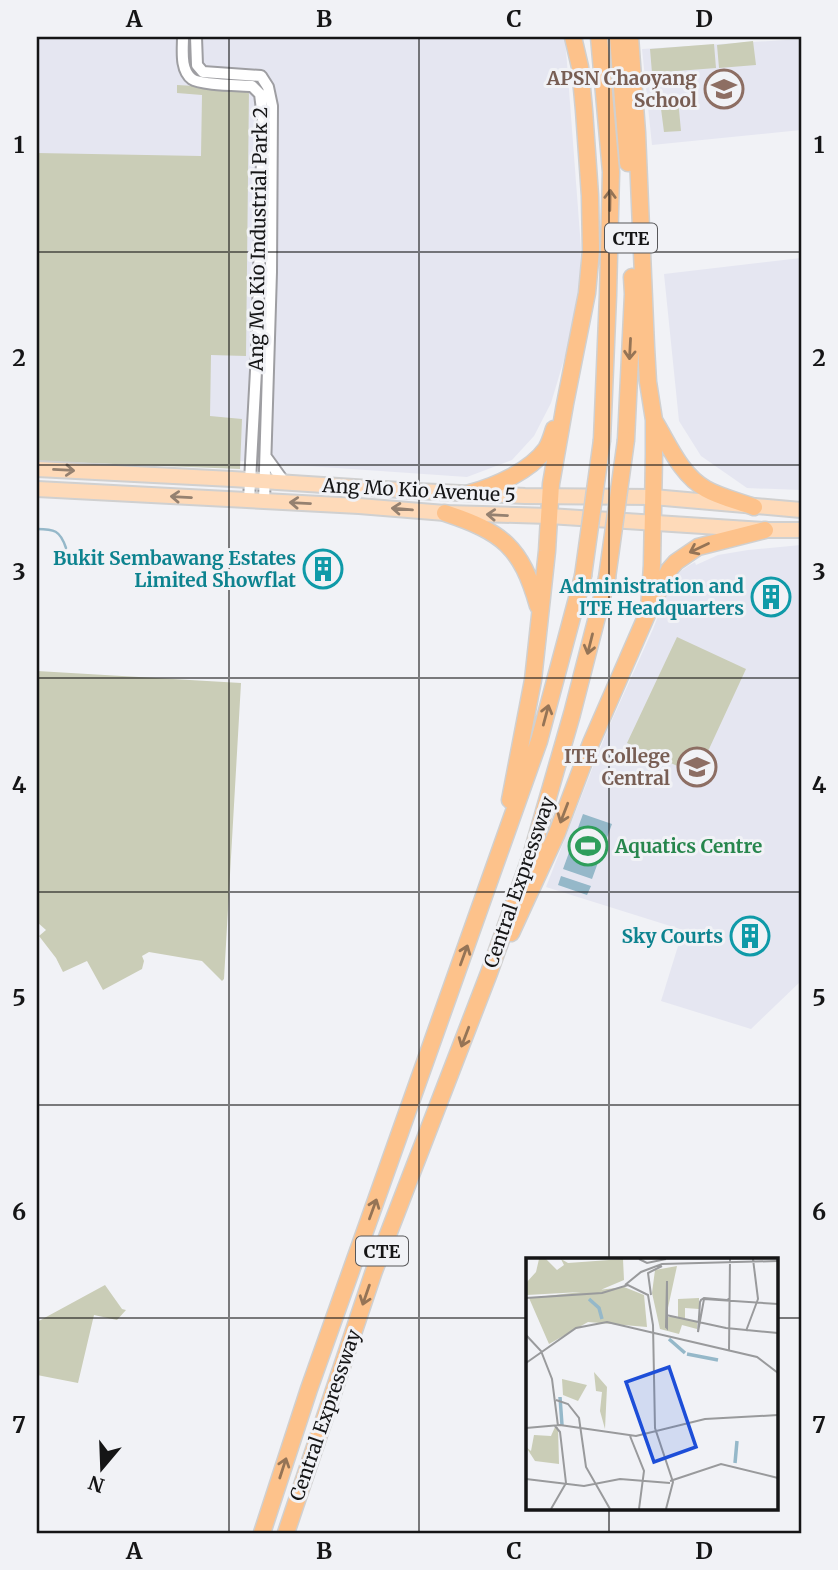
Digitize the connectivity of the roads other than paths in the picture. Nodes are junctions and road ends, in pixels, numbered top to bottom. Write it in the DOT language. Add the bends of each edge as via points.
graph roads {
  1 [pos="183,37"];
  2 [pos="196,37"];
  3 [pos="573,37"];
  4 [pos="580,37"];
  5 [pos="599,37"];
  6 [pos="618,37"];
  7 [pos="630,37"];
  8 [pos="580,67"];
  9 [pos="565,404"];
  10 [pos="654,420"];
  11 [pos="266,457"];
  12 [pos="37,469"];
  13 [pos="232,479"];
  14 [pos="249,480"];
  15 [pos="265,481"];
  16 [pos="284,482"];
  17 [pos="37,489"];
  18 [pos="470,493"];
  19 [pos="551,496"];
  20 [pos="653,498"];
  21 [pos="230,499"];
  22 [pos="257,501"];
  23 [pos="754,507"];
  24 [pos="801,510"];
  25 [pos="444,513"];
  26 [pos="549,516"];
  27 [pos="652,522"];
  28 [pos="765,530"];
  29 [pos="801,530"];
  30 [pos="649,610"];
  31 [pos="540,616"];
  32 [pos="502,850"];
  33 [pos="489,973"];
  34 [pos="262,1533"];
  35 [pos="286,1533"];
  1 -- 14 [label="street, Ang Mo Kio Industrial Park 2" via="183,60 192,79 252,86 260,94 263,118"];
  2 -- 11 [label="street, Ang Mo Kio Industrial Park 2" via="197,65 203,72 261,76 272,106"];
  3 -- 8 [label="highway"];
  4 -- 8 [label="highway"];
  32 -- 5 [label="highway, Central Expressway / CTE, one-way, bridge" via="539,741 583,576 602,440 611,172"];
  6 -- 33 [label="highway, Central Expressway / CTE, one-way, bridge" via="633,294 625,440 607,578 532,853"];
  7 -- 10 [label="highway" via="648,382"];
  8 -- 9 [label="highway" via="591,250"];
  9 -- 18 [label="highway" via="546,448 531,464 496,485"];
  9 -- 19 [label="highway"];
  10 -- 20 [label="highway"];
  10 -- 23 [label="highway" via="695,481"];
  11 -- 15 [label="street, Ang Mo Kio Industrial Park 2"];
  11 -- 16 [label="street"];
  12 -- 13 [label="main road, Ang Mo Kio Avenue 5, one-way"];
  13 -- 14 [label="main road, Ang Mo Kio Avenue 5"];
  13 -- 21 [label="street"];
  14 -- 15 [label="main road, Ang Mo Kio Avenue 5"];
  14 -- 22 [label="street, Ang Mo Kio Industrial Park 2"];
  15 -- 16 [label="main road, Ang Mo Kio Avenue 5"];
  15 -- 22 [label="street, Ang Mo Kio Industrial Park 2"];
  16 -- 18 [label="main road, Ang Mo Kio Avenue 5"];
  21 -- 17 [label="main road, Ang Mo Kio Avenue 5, one-way"];
  18 -- 19 [label="main road, Ang Mo Kio Avenue 5"];
  19 -- 20 [label="main road, Ang Mo Kio Avenue 5"];
  19 -- 26 [label="highway"];
  20 -- 23 [label="main road, Ang Mo Kio Avenue 5"];
  20 -- 27 [label="highway"];
  21 -- 22 [label="main road, Ang Mo Kio Avenue 5"];
  25 -- 22 [label="main road, Ang Mo Kio Avenue 5, one-way"];
  23 -- 24 [label="main road, Ang Mo Kio Avenue 5"];
  26 -- 25 [label="main road, Ang Mo Kio Avenue 5, one-way"];
  25 -- 31 [label="highway" via="490,531 514,552 531,584"];
  26 -- 27 [label="main road, Ang Mo Kio Avenue 5"];
  26 -- 31 [label="highway"];
  27 -- 28 [label="main road, Ang Mo Kio Avenue 5"];
  27 -- 30 [label="highway"];
  28 -- 29 [label="main road, Ang Mo Kio Avenue 5"];
  28 -- 30 [label="highway, one-way" via="698,547 676,562"];
  30 -- 33 [label="highway, one-way" via="557,833"];
  31 -- 32 [label="highway"];
  34 -- 32 [label="highway, Central Expressway / CTE, one-way"];
  33 -- 35 [label="highway, Central Expressway / CTE, one-way" via="374,1271"];
}
